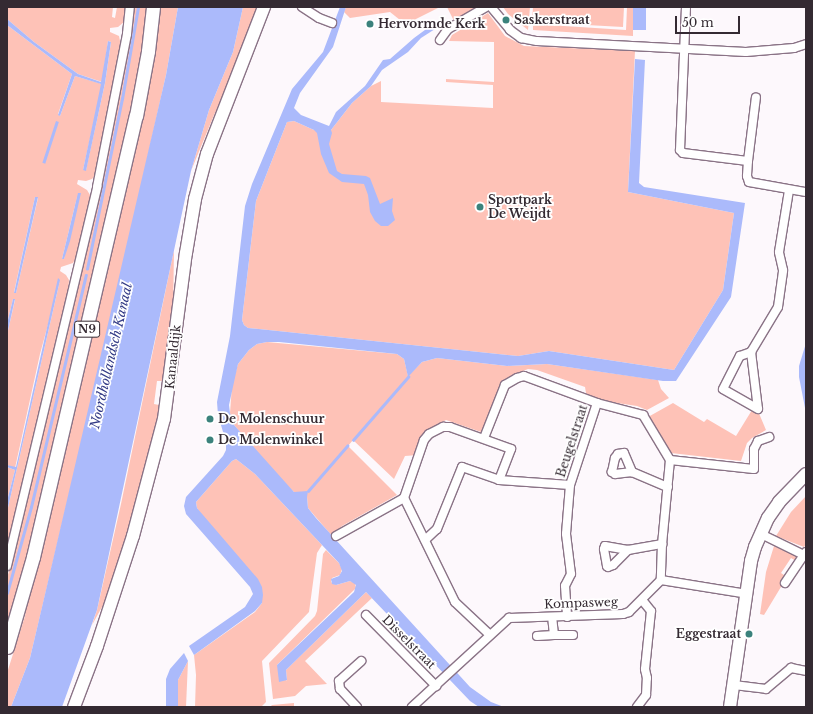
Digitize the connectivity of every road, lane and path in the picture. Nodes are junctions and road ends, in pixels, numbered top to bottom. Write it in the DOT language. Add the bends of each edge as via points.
graph roads {
  1 [pos="130,7"];
  2 [pos="153,7"];
  3 [pos="264,7"];
  4 [pos="302,7"];
  5 [pos="486,7"];
  6 [pos="491,7"];
  7 [pos="686,7"];
  8 [pos="332,23"];
  9 [pos="440,40"];
  10 [pos="806,44"];
  11 [pos="684,49"];
  12 [pos="756,97"];
  13 [pos="748,161"];
  14 [pos="789,190"];
  15 [pos="806,192"];
  16 [pos="751,352"];
  17 [pos="597,403"];
  18 [pos="769,437"];
  19 [pos="484,438"];
  20 [pos="670,460"];
  21 [pos="632,472"];
  22 [pos="806,474"];
  23 [pos="500,480"];
  24 [pos="570,485"];
  25 [pos="668,487"];
  26 [pos="404,498"];
  27 [pos="760,534"];
  28 [pos="336,536"];
  29 [pos="425,540"];
  30 [pos="662,544"];
  31 [pos="628,550"];
  32 [pos="805,554"];
  33 [pos="7,566"];
  34 [pos="661,580"];
  35 [pos="786,584"];
  36 [pos="747,594"];
  37 [pos="642,600"];
  38 [pos="366,615"];
  39 [pos="567,616"];
  40 [pos="552,617"];
  41 [pos="490,635"];
  42 [pos="554,635"];
  43 [pos="573,635"];
  44 [pos="537,636"];
  45 [pos="7,647"];
  46 [pos="361,660"];
  47 [pos="806,671"];
  48 [pos="734,685"];
  49 [pos="436,686"];
  50 [pos="420,700"];
  51 [pos="74,707"];
  52 [pos="357,707"];
  53 [pos="412,707"];
  54 [pos="425,707"];
  55 [pos="637,707"];
  56 [pos="730,707"];
  1 -- 33 [label="street" via="97,187"];
  2 -- 45 [label="main road, N9" via="136,116 35,549"];
  3 -- 51 [label="street, Kanaaldijk" via="207,154 195,199 186,253 164,419 133,536"];
  4 -- 8 [label="street"];
  5 -- 9 [label="street" via="448,29"];
  6 -- 11 [label="street" via="510,30 521,38"];
  7 -- 11 [label="street"];
  10 -- 11 [label="street" via="794,48 746,52"];
  11 -- 13 [label="street" via="680,150 683,153"];
  12 -- 13 [label="street"];
  13 -- 14 [label="street" via="749,182"];
  14 -- 15 [label="street"];
  14 -- 16 [label="street" via="779,252 783,270 778,307"];
  16 -- 16 [label="street" via="740,356 724,388 758,409"];
  17 -- 19 [label="street, Beugelstraat" via="524,376 517,378 505,385"];
  17 -- 20 [label="street" via="643,415"];
  17 -- 24 [label="street, Beugelstraat"];
  18 -- 20 [label="street" via="758,441 754,449 754,469"];
  19 -- 23 [label="street" via="511,449"];
  19 -- 26 [label="street" via="450,427 443,427 430,434 424,440"];
  20 -- 25 [label="street"];
  21 -- 25 [label="street"];
  22 -- 27 [label="street" via="779,502"];
  23 -- 24 [label="street"];
  23 -- 29 [label="street" via="462,467 437,529"];
  24 -- 39 [label="street, Beugelstraat" via="566,534 571,574 565,586"];
  25 -- 30 [label="street"];
  26 -- 28 [label="street"];
  26 -- 29 [label="street"];
  27 -- 32 [label="street"];
  27 -- 36 [label="street" via="752,561"];
  29 -- 41 [label="street" via="455,602"];
  30 -- 31 [label="street"];
  30 -- 34 [label="street"];
  32 -- 35 [label="street"];
  34 -- 36 [label="street"];
  34 -- 37 [label="street, Kompasweg"];
  36 -- 48 [label="street"];
  37 -- 39 [label="street, Kompasweg" via="623,614"];
  37 -- 55 [label="street" via="651,611 645,669 646,695"];
  38 -- 49 [label="street, Disselstraat"];
  39 -- 40 [label="street, Kompasweg"];
  40 -- 41 [label="street, Kompasweg" via="509,618"];
  40 -- 42 [label="street"];
  41 -- 49 [label="street, Kompasweg"];
  42 -- 43 [label="street"];
  42 -- 44 [label="street"];
  46 -- 52 [label="street" via="339,682 340,689"];
  47 -- 48 [label="street" via="791,668 766,689"];
  48 -- 56 [label="street"];
  49 -- 50 [label="street"];
  50 -- 53 [label="street"];
  50 -- 54 [label="street"];
}
